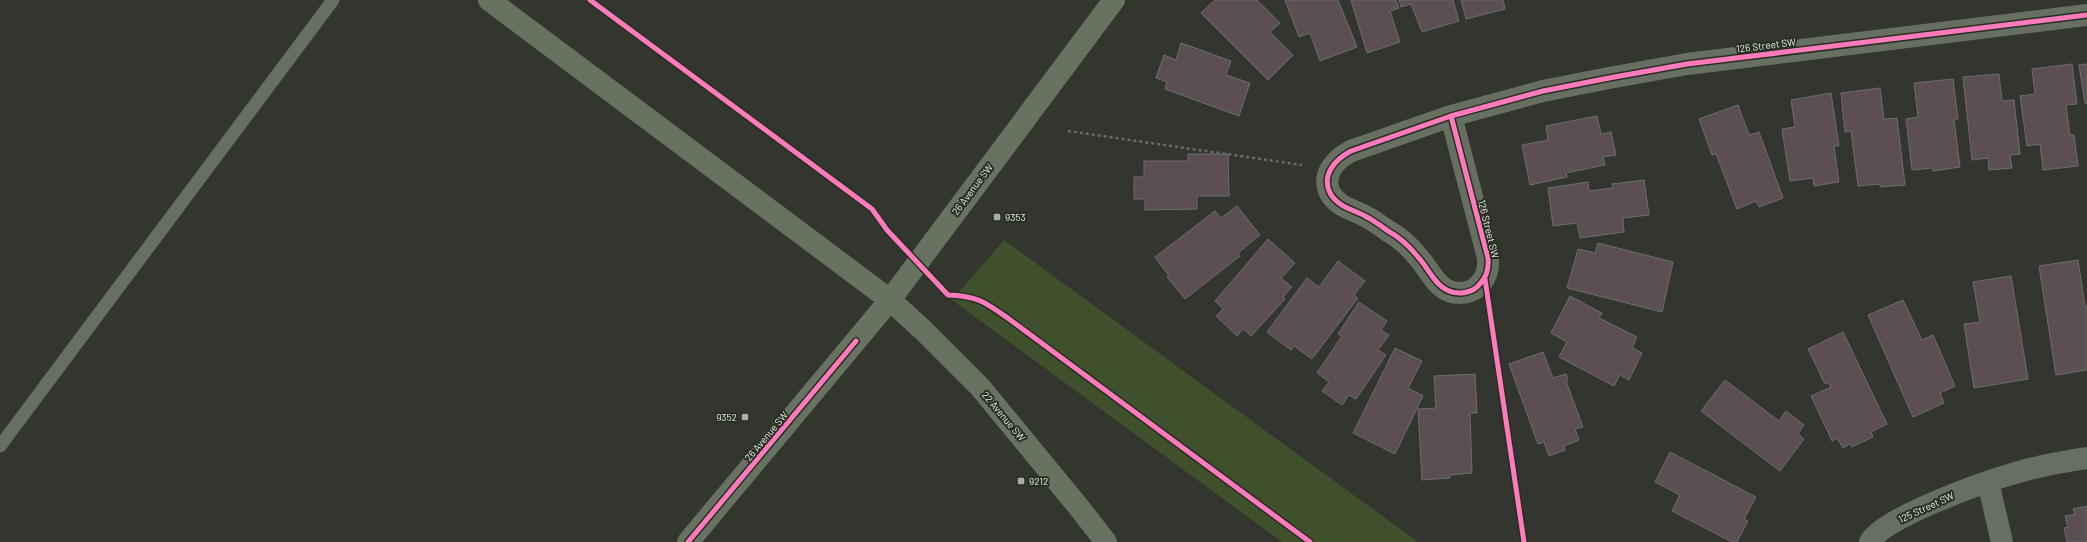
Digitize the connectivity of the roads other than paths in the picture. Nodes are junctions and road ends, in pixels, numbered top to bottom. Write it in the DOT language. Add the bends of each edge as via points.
graph roads {
  1 [pos="333,0"];
  2 [pos="489,0"];
  3 [pos="1114,0"];
  4 [pos="2087,15"];
  5 [pos="1451,116"];
  6 [pos="890,300"];
  7 [pos="0,446"];
  8 [pos="2087,458"];
  9 [pos="1988,482"];
  10 [pos="688,542"];
  11 [pos="1106,542"];
  12 [pos="1870,542"];
  13 [pos="2002,542"];
  1 -- 7 [label="lane"];
  2 -- 6 [label="street, 22 Avenue SW"];
  3 -- 6 [label="street, 26 Avenue SW"];
  4 -- 5 [label="street, 126 Street SW" via="1687,64 1543,91"];
  5 -- 5 [label="street, 126 Street SW" via="1351,151 1340,157 1330,169 1328,179 1330,191 1336,201 1346,209 1391,232 1419,257 1444,290 1458,293 1475,289 1485,279 1489,268"];
  6 -- 10 [label="street, 26 Avenue SW"];
  6 -- 11 [label="street, 22 Avenue SW" via="980,387"];
  8 -- 9 [label="street, 125 Street SW" via="2012,474"];
  9 -- 12 [label="street, 125 Street SW" via="1956,493 1882,528"];
  9 -- 13 [label="street"];
}
